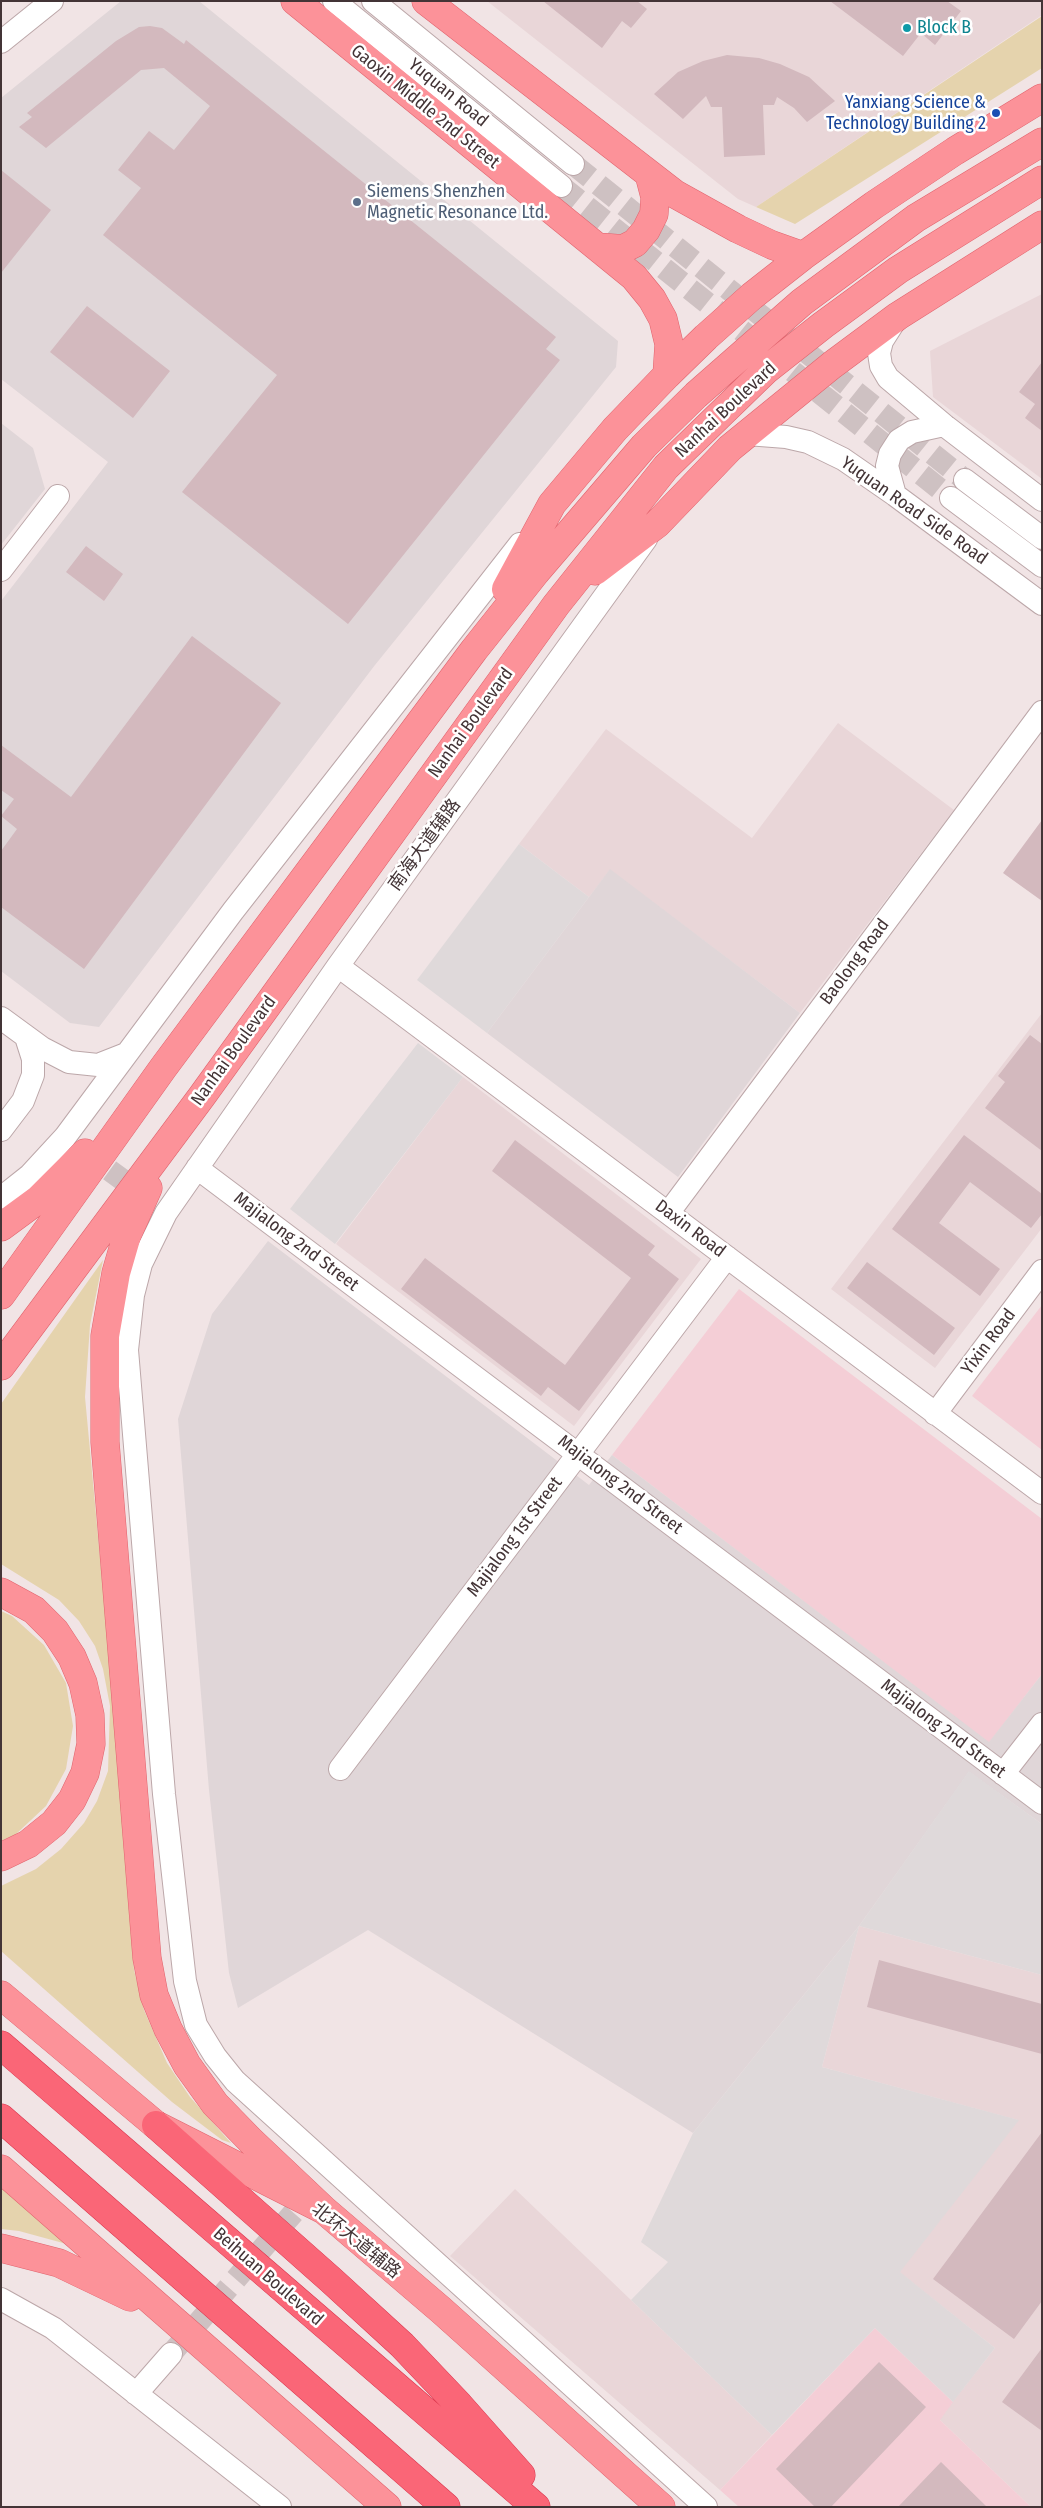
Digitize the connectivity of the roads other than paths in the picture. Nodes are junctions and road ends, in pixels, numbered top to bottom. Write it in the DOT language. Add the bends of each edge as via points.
graph roads {
  1 [pos="52,1"];
  2 [pos="295,1"];
  3 [pos="334,1"];
  4 [pos="373,1"];
  5 [pos="426,1"];
  6 [pos="1,42"];
  7 [pos="1042,98"];
  8 [pos="1042,142"];
  9 [pos="573,164"];
  10 [pos="648,174"];
  11 [pos="1042,180"];
  12 [pos="561,186"];
  13 [pos="916,218"];
  14 [pos="1042,225"];
  15 [pos="598,247"];
  16 [pos="813,249"];
  17 [pos="898,316"];
  18 [pos="666,374"];
  19 [pos="944,425"];
  20 [pos="747,434"];
  21 [pos="965,480"];
  22 [pos="895,495"];
  23 [pos="58,496"];
  24 [pos="951,498"];
  25 [pos="1042,500"];
  26 [pos="552,504"];
  27 [pos="657,524"];
  28 [pos="1042,538"];
  29 [pos="1042,566"];
  30 [pos="1,570"];
  31 [pos="1042,604"];
  32 [pos="556,605"];
  33 [pos="474,650"];
  34 [pos="1042,712"];
  35 [pos="338,966"];
  36 [pos="1,1018"];
  37 [pos="26,1036"];
  38 [pos="126,1054"];
  39 [pos="164,1068"];
  40 [pos="202,1096"];
  41 [pos="1,1130"];
  42 [pos="197,1168"];
  43 [pos="1,1198"];
  44 [pos="668,1212"];
  45 [pos="1,1227"];
  46 [pos="727,1257"];
  47 [pos="1042,1271"];
  48 [pos="1,1295"];
  49 [pos="1,1366"];
  50 [pos="935,1414"];
  51 [pos="578,1454"];
  52 [pos="1042,1494"];
  53 [pos="1,1592"];
  54 [pos="1042,1724"];
  55 [pos="340,1769"];
  56 [pos="1004,1774"];
  57 [pos="1042,1802"];
  58 [pos="1,1857"];
  59 [pos="1,1995"];
  60 [pos="1,2045"];
  61 [pos="1,2118"];
  62 [pos="156,2125"];
  63 [pos="1,2170"];
  64 [pos="324,2210"];
  65 [pos="1,2248"];
  66 [pos="1,2298"];
  67 [pos="167,2317"];
  68 [pos="171,2354"];
  69 [pos="136,2394"];
  70 [pos="278,2506"];
  71 [pos="387,2507"];
  72 [pos="446,2507"];
  73 [pos="536,2507"];
  74 [pos="548,2507"];
  75 [pos="661,2507"];
  76 [pos="706,2507"];
  1 -- 6 [label="street"];
  2 -- 15 [label="main road, Gaoxin Middle 2nd Street"];
  3 -- 12 [label="street, Yuquan Road"];
  4 -- 9 [label="street, Yuquan Road"];
  5 -- 10 [label="main road"];
  7 -- 16 [label="main road" via="955,151"];
  8 -- 13 [label="main road, Nanhai Boulevard"];
  10 -- 15 [label="main road" via="655,197 654,214 646,230 635,242 622,249"];
  10 -- 16 [label="main road" via="705,212 772,245"];
  11 -- 32 [label="main road, Nanhai Boulevard" via="898,270 766,370 666,467"];
  13 -- 16 [label="main road" via="847,234"];
  13 -- 33 [label="main road, Nanhai Boulevard" via="802,302 696,395 644,446 588,509"];
  14 -- 17 [label="main road"];
  15 -- 18 [label="main road, Gaoxin Middle 2nd Street" via="634,277 663,319 669,344"];
  16 -- 18 [label="main road" via="752,296"];
  17 -- 19 [label="street" via="882,341 879,353 881,366 899,389"];
  17 -- 20 [label="main road"];
  18 -- 26 [label="main road"];
  19 -- 22 [label="street" via="912,432 899,440 887,466"];
  19 -- 25 [label="street"];
  20 -- 22 [label="street, Yuquan Road Side Road" via="808,442 844,459"];
  20 -- 27 [label="main road" via="702,475"];
  21 -- 28 [label="street"];
  22 -- 31 [label="street, Yuquan Road Side Road"];
  23 -- 30 [label="street"];
  24 -- 29 [label="street"];
  26 -- 33 [label="main road"];
  26 -- 38 [label="street" via="233,911"];
  27 -- 32 [label="main road" via="609,559"];
  27 -- 35 [label="street, 南海大道辅路"];
  32 -- 40 [label="main road, Nanhai Boulevard"];
  33 -- 39 [label="main road, Nanhai Boulevard"];
  34 -- 44 [label="street, Baolong Road"];
  35 -- 42 [label="street, 南海大道辅路"];
  35 -- 44 [label="street, Daxin Road"];
  36 -- 37 [label="street"];
  37 -- 38 [label="street" via="55,1056 82,1065 98,1065"];
  37 -- 41 [label="street" via="33,1059 33,1075 23,1101"];
  38 -- 43 [label="street" via="98,1092 70,1141"];
  39 -- 45 [label="main road" via="61,1179"];
  39 -- 48 [label="main road, Nanhai Boulevard"];
  40 -- 49 [label="main road, Nanhai Boulevard"];
  40 -- 64 [label="main road" via="160,1164 131,1226 116,1273 105,1336 105,1442 147,1958 154,1995 187,2065 216,2104"];
  42 -- 51 [label="street, Majialong 2nd Street"];
  42 -- 76 [label="street, 南海大道辅路" via="160,1208 137,1279 127,1350 164,1794 185,1981 196,2025 214,2056 235,2081 327,2175"];
  44 -- 46 [label="street, Daxin Road"];
  46 -- 50 [label="street, Daxin Road"];
  46 -- 51 [label="street, Majialong 1st Street"];
  47 -- 50 [label="street, Yixin Road"];
  50 -- 52 [label="street, Daxin Road"];
  51 -- 55 [label="street, Majialong 1st Street"];
  51 -- 56 [label="street, Majialong 2nd Street"];
  53 -- 58 [label="main road" via="34,1610 55,1631 72,1657 83,1683 90,1715 91,1744 85,1773 72,1800 54,1823 28,1844"];
  54 -- 56 [label="street"];
  56 -- 57 [label="street, Majialong 2nd Street"];
  59 -- 62 [label="main road, 北环大道辅路"];
  60 -- 73 [label="highway, Beihuan Boulevard"];
  61 -- 72 [label="highway"];
  62 -- 64 [label="main road, 北环大道辅路"];
  62 -- 74 [label="highway" via="402,2345"];
  63 -- 67 [label="main road"];
  64 -- 75 [label="main road, 北环大道辅路"];
  65 -- 67 [label="main road" via="59,2263"];
  66 -- 69 [label="street" via="53,2328"];
  67 -- 71 [label="main road"];
  68 -- 69 [label="street"];
  69 -- 70 [label="street"];
}
